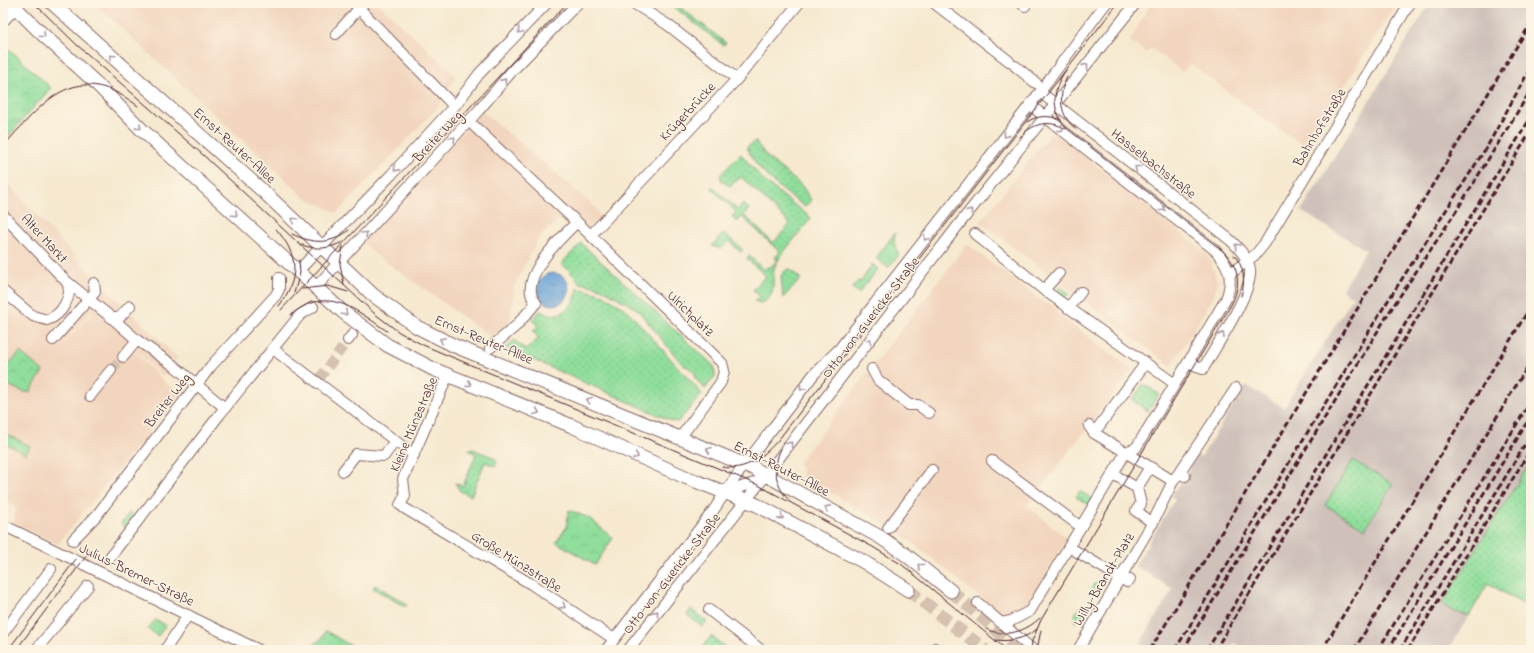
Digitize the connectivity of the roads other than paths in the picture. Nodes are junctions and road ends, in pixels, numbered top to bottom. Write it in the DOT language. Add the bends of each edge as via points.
graph roads {
  1 [pos="52,3"];
  2 [pos="547,3"];
  3 [pos="578,3"];
  4 [pos="633,3"];
  5 [pos="799,3"];
  6 [pos="934,3"];
  7 [pos="952,3"];
  8 [pos="1106,3"];
  9 [pos="1136,3"];
  10 [pos="1410,3"];
  11 [pos="15,4"];
  12 [pos="359,5"];
  13 [pos="946,12"];
  14 [pos="3,19"];
  15 [pos="336,34"];
  16 [pos="737,79"];
  17 [pos="1038,88"];
  18 [pos="451,103"];
  19 [pos="1055,104"];
  20 [pos="1030,105"];
  21 [pos="1045,116"];
  22 [pos="474,126"];
  23 [pos="3,215"];
  24 [pos="577,222"];
  25 [pos="975,234"];
  26 [pos="591,235"];
  27 [pos="322,247"];
  28 [pos="1247,260"];
  29 [pos="338,263"];
  30 [pos="298,271"];
  31 [pos="1059,274"];
  32 [pos="1230,274"];
  33 [pos="280,278"];
  34 [pos="66,281"];
  35 [pos="94,283"];
  36 [pos="316,287"];
  37 [pos="1044,290"];
  38 [pos="3,291"];
  39 [pos="1081,292"];
  40 [pos="90,299"];
  41 [pos="130,306"];
  42 [pos="313,307"];
  43 [pos="1068,308"];
  44 [pos="112,318"];
  45 [pos="53,340"];
  46 [pos="137,340"];
  47 [pos="490,348"];
  48 [pos="273,349"];
  49 [pos="122,357"];
  50 [pos="1190,361"];
  51 [pos="1145,364"];
  52 [pos="872,369"];
  53 [pos="111,370"];
  54 [pos="448,375"];
  55 [pos="1175,384"];
  56 [pos="196,385"];
  57 [pos="1236,388"];
  58 [pos="90,396"];
  59 [pos="225,408"];
  60 [pos="929,413"];
  61 [pos="680,438"];
  62 [pos="396,441"];
  63 [pos="1126,452"];
  64 [pos="414,455"];
  65 [pos="992,461"];
  66 [pos="745,465"];
  67 [pos="1150,467"];
  68 [pos="932,470"];
  69 [pos="343,471"];
  70 [pos="766,475"];
  71 [pos="1179,477"];
  72 [pos="1116,479"];
  73 [pos="1133,488"];
  74 [pos="726,492"];
  75 [pos="746,500"];
  76 [pos="402,507"];
  77 [pos="1154,520"];
  78 [pos="3,525"];
  79 [pos="1081,527"];
  80 [pos="888,528"];
  81 [pos="73,540"];
  82 [pos="1073,549"];
  83 [pos="110,557"];
  84 [pos="51,569"];
  85 [pos="1124,578"];
  86 [pos="88,586"];
  87 [pos="908,590"];
  88 [pos="950,591"];
  89 [pos="978,603"];
  90 [pos="709,610"];
  91 [pos="188,615"];
  92 [pos="1001,623"];
  93 [pos="3,633"];
  94 [pos="614,639"];
  95 [pos="755,648"];
  96 [pos="36,650"];
  97 [pos="165,650"];
  98 [pos="258,650"];
  99 [pos="606,650"];
  100 [pos="628,650"];
  101 [pos="1033,650"];
  102 [pos="1078,650"];
  27 -- 1 [label="main road, Ernst-Reuter-Allee, one-way"];
  2 -- 27 [label="street, Breiter Weg, one-way"];
  29 -- 3 [label="street, Breiter Weg, one-way" via="512,71"];
  4 -- 16 [label="street" via="668,25"];
  5 -- 16 [label="street, Krügerbrücke"];
  6 -- 13 [label="street, Hasselbachstraße"];
  7 -- 13 [label="street"];
  8 -- 17 [label="street, Otto-von-Guericke-Straße"];
  19 -- 9 [label="street, Otto-von-Guericke-Straße, one-way"];
  10 -- 28 [label="street, Bahnhofstraße" via="1268,238 1256,254"];
  11 -- 14 [label="main road"];
  11 -- 30 [label="main road, one-way" via="142,130"];
  12 -- 15 [label="street"];
  12 -- 18 [label="street"];
  13 -- 17 [label="street, Hasselbachstraße"];
  16 -- 26 [label="street, Krügerbrücke"];
  17 -- 19 [label="street, Hasselbachstraße"];
  17 -- 20 [label="street, Otto-von-Guericke-Straße"];
  19 -- 21 [label="street, Otto-von-Guericke-Straße"];
  28 -- 19 [label="street, Hasselbachstraße, one-way" via="1229,239"];
  20 -- 21 [label="street"];
  20 -- 66 [label="street, Otto-von-Guericke-Straße, one-way" via="840,348 814,374"];
  21 -- 32 [label="street, one-way" via="1202,239 1221,257"];
  70 -- 21 [label="street, Otto-von-Guericke-Straße, one-way"];
  22 -- 24 [label="street, Ulrichplatz"];
  23 -- 34 [label="street, Alter Markt"];
  24 -- 26 [label="street, Ulrichplatz"];
  24 -- 47 [label="street" via="535,270 531,289 536,303 516,326"];
  25 -- 37 [label="street"];
  26 -- 61 [label="street, Ulrichplatz" via="722,363 724,371 721,382"];
  27 -- 29 [label="main road, Ernst-Reuter-Allee"];
  27 -- 30 [label="street, Breiter Weg"];
  28 -- 32 [label="street, Bahnhofstraße"];
  50 -- 28 [label="street, one-way" via="1194,366 1203,369 1246,292 1250,273"];
  29 -- 36 [label="street, Breiter Weg"];
  61 -- 29 [label="main road, Ernst-Reuter-Allee, one-way" via="470,353 432,335 385,305"];
  30 -- 36 [label="main road"];
  31 -- 37 [label="street"];
  32 -- 50 [label="street" via="1230,287 1226,299"];
  33 -- 56 [label="street, Breiter Weg" via="276,295"];
  34 -- 38 [label="street, Alter Markt" via="69,288 68,297 59,311 48,320 36,317"];
  34 -- 40 [label="street, Alter Markt"];
  35 -- 40 [label="street" via="95,292"];
  36 -- 54 [label="main road, one-way" via="350,319 375,337 408,357"];
  37 -- 43 [label="street" via="1055,303"];
  39 -- 43 [label="street"];
  40 -- 44 [label="street, Alter Markt"];
  40 -- 45 [label="street"];
  41 -- 44 [label="street" via="119,318"];
  42 -- 48 [label="street" via="300,315"];
  43 -- 51 [label="street"];
  44 -- 46 [label="street, Alter Markt"];
  46 -- 49 [label="street"];
  46 -- 56 [label="street, Alter Markt" via="174,365"];
  48 -- 59 [label="street"];
  48 -- 62 [label="street"];
  50 -- 55 [label="street"];
  51 -- 55 [label="street"];
  51 -- 63 [label="street" via="1092,429"];
  52 -- 60 [label="street" via="878,380 909,404 918,404"];
  53 -- 58 [label="street"];
  54 -- 64 [label="street, Kleine Münzstraße"];
  54 -- 74 [label="main road, one-way" via="572,426 685,477"];
  55 -- 63 [label="street" via="1136,448"];
  56 -- 59 [label="street, Alter Markt"];
  56 -- 81 [label="street, Breiter Weg" via="94,517"];
  57 -- 71 [label="street, Willy-Brandt-Platz"];
  59 -- 83 [label="street"];
  66 -- 61 [label="main road, Ernst-Reuter-Allee, one-way"];
  62 -- 64 [label="street"];
  62 -- 69 [label="street" via="384,456 356,454"];
  63 -- 67 [label="street"];
  63 -- 72 [label="street"];
  64 -- 76 [label="street, Kleine Münzstraße" via="403,479 405,496"];
  65 -- 79 [label="street"];
  66 -- 70 [label="main road, Ernst-Reuter-Allee"];
  66 -- 74 [label="street, Otto-von-Guericke-Straße"];
  67 -- 71 [label="street"];
  67 -- 73 [label="street"];
  68 -- 80 [label="street"];
  70 -- 74 [label="street" via="754,483"];
  70 -- 75 [label="street, Otto-von-Guericke-Straße"];
  88 -- 70 [label="main road, Ernst-Reuter-Allee, one-way" via="880,537"];
  71 -- 77 [label="street, Willy-Brandt-Platz"];
  72 -- 73 [label="street"];
  72 -- 79 [label="street"];
  73 -- 77 [label="street" via="1141,504 1136,511"];
  74 -- 75 [label="main road"];
  74 -- 94 [label="street, Otto-von-Guericke-Straße"];
  75 -- 87 [label="main road, one-way" via="864,562"];
  100 -- 75 [label="street, Otto-von-Guericke-Straße, one-way"];
  76 -- 94 [label="street, Große Münzstraße, one-way" via="530,584"];
  77 -- 85 [label="street, Willy-Brandt-Platz"];
  78 -- 91 [label="street, Julius-Bremer-Straße"];
  79 -- 82 [label="street"];
  82 -- 85 [label="street"];
  82 -- 92 [label="street" via="1030,611"];
  84 -- 93 [label="street"];
  85 -- 102 [label="street, Willy-Brandt-Platz"];
  86 -- 96 [label="street"];
  89 -- 92 [label="street"];
  90 -- 95 [label="street"];
  91 -- 97 [label="street"];
  91 -- 98 [label="street, Julius-Bremer-Straße"];
  92 -- 101 [label="street"];
  94 -- 99 [label="street, Otto-von-Guericke-Straße"];
}
